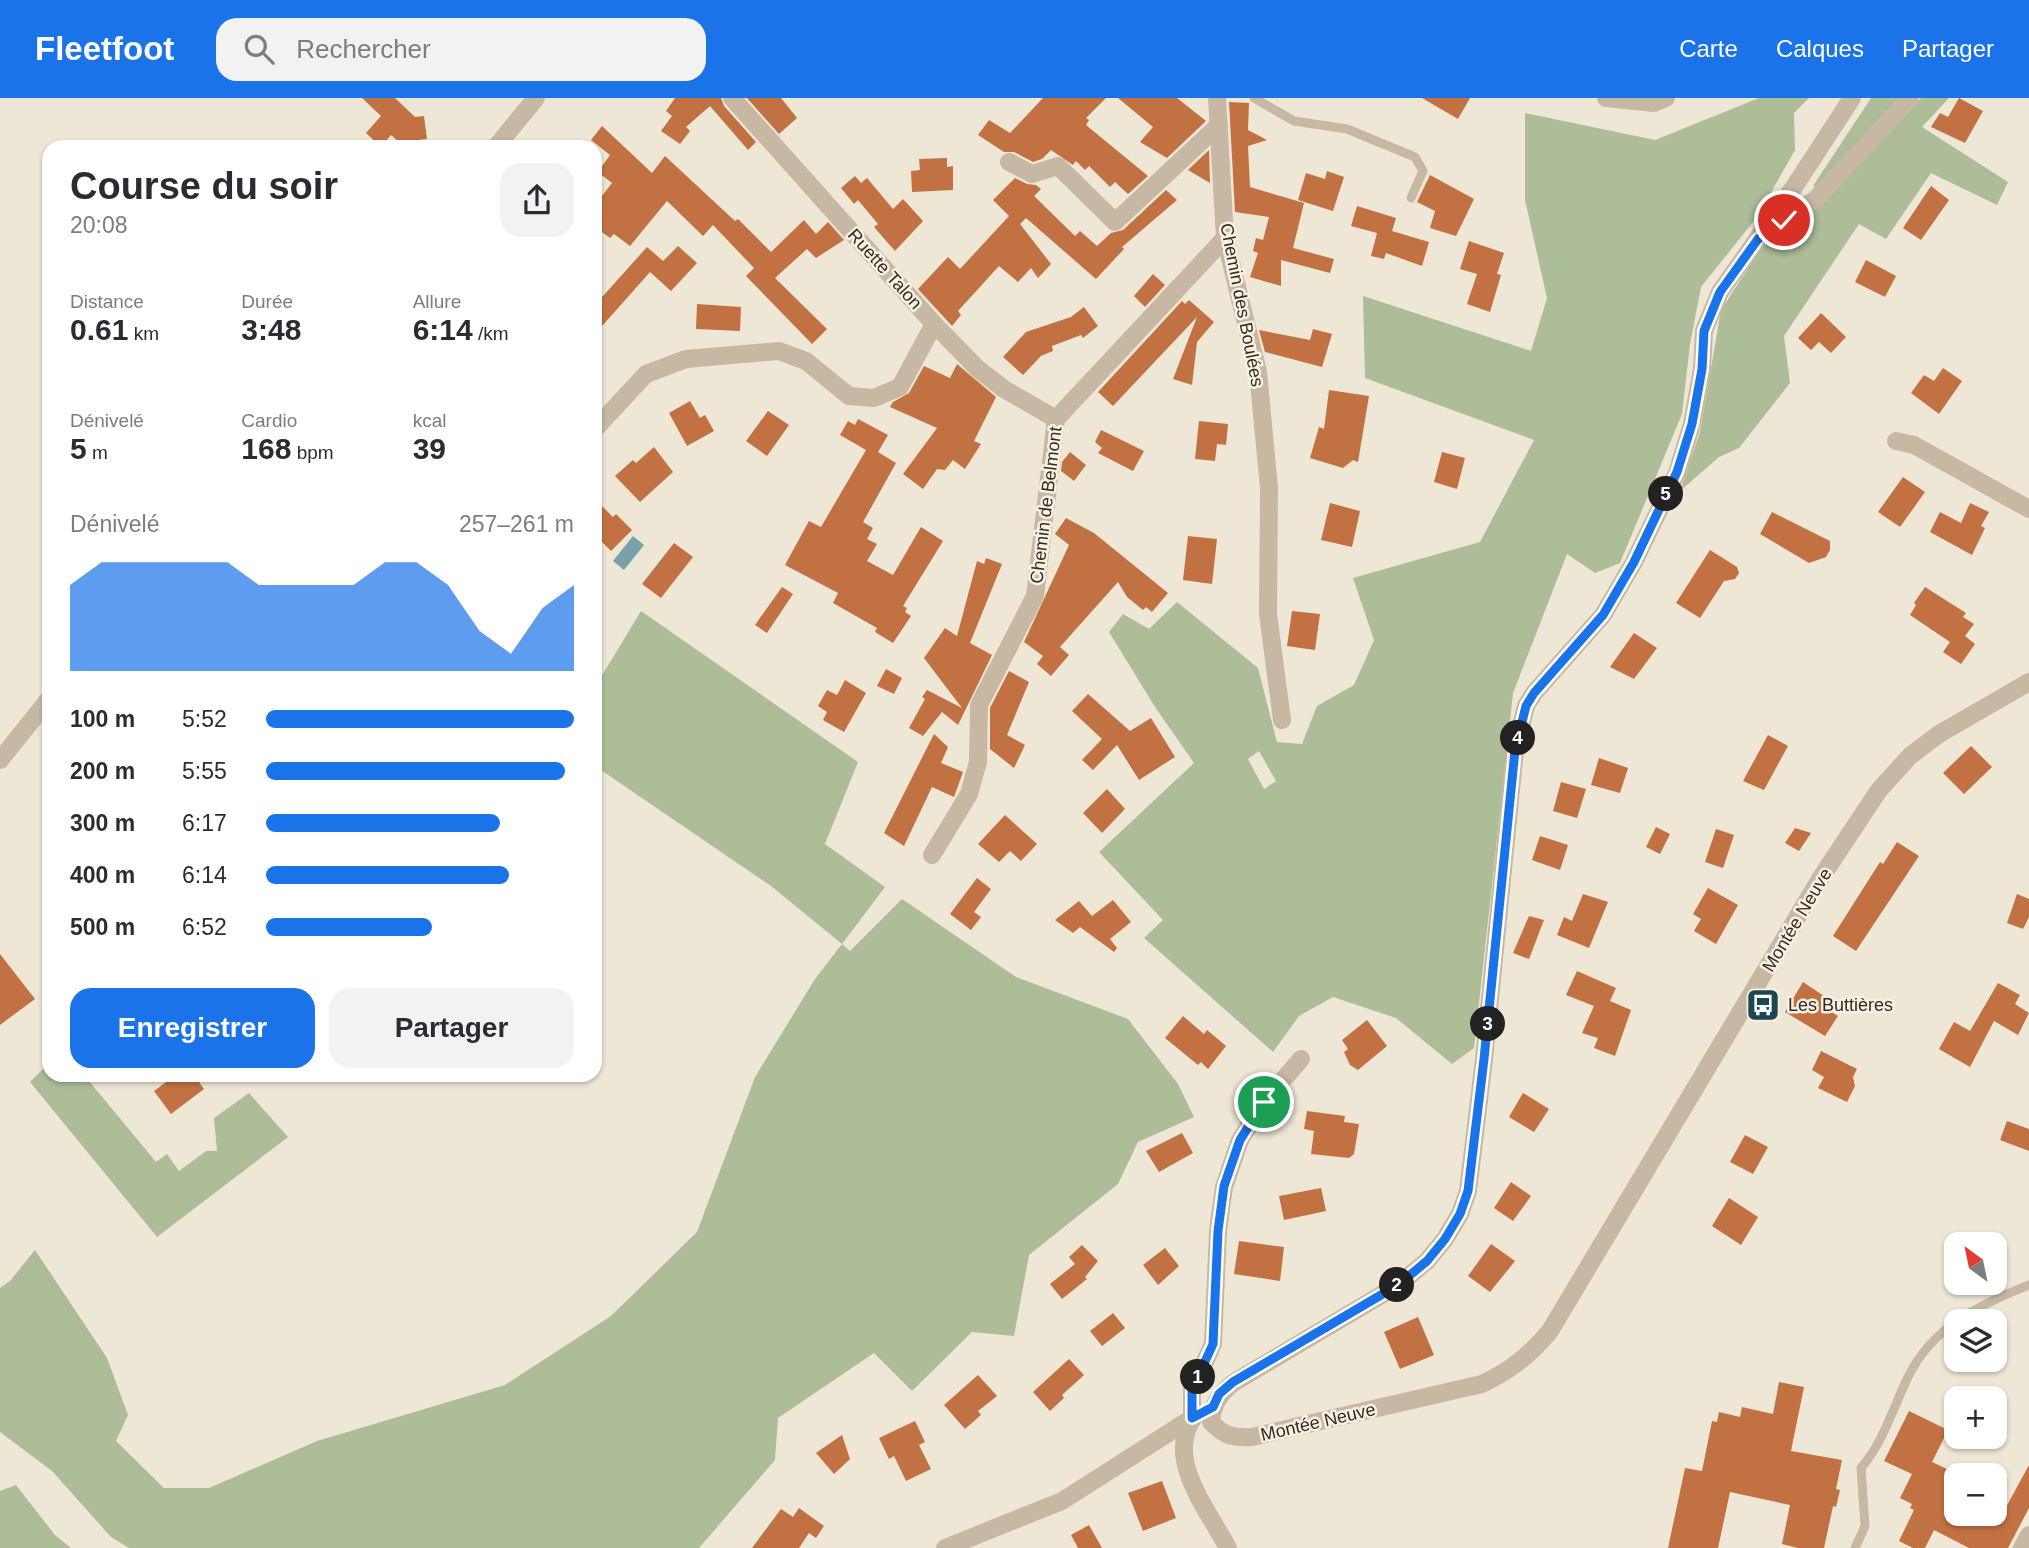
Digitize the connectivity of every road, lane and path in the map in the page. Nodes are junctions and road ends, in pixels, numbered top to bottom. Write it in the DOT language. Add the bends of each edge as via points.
graph roads {
  1 [pos="536,98"];
  2 [pos="732,98"];
  3 [pos="1217,98"];
  4 [pos="1254,98"];
  5 [pos="1606,98"];
  6 [pos="1667,98"];
  7 [pos="1852,98"];
  8 [pos="1910,98"];
  9 [pos="1219,125"];
  10 [pos="502,140"];
  11 [pos="1009,162"];
  12 [pos="1410,198"];
  13 [pos="1225,238"];
  14 [pos="1758,239"];
  15 [pos="934,324"];
  16 [pos="1056,419"];
  17 [pos="602,421"];
  18 [pos="1896,441"];
  19 [pos="2029,509"];
  20 [pos="2029,682"];
  21 [pos="42,708"];
  22 [pos="1282,720"];
  23 [pos="0,760"];
  24 [pos="932,855"];
  25 [pos="1301,1059"];
  26 [pos="2029,1285"];
  27 [pos="1213,1407"];
  28 [pos="1192,1418"];
  29 [pos="2029,1535"];
  30 [pos="945,1548"];
  31 [pos="1228,1548"];
  32 [pos="1855,1548"];
  33 [pos="2022,1548"];
  1 -- 10 [label="street"];
  2 -- 15 [label="street, Ruette Talon"];
  3 -- 9 [label="street, Chemin des Boulées"];
  4 -- 12 [label="lane" via="1294,121 1347,129 1415,158 1423,171"];
  5 -- 6 [label="street" via="1654,103"];
  7 -- 14 [label="street"];
  8 -- 14 [label="street" via="1816,199"];
  9 -- 11 [label="street" via="1115,222 1058,166 1032,174"];
  9 -- 13 [label="street, Chemin des Boulées"];
  13 -- 16 [label="street, Chemin de Belmont"];
  13 -- 22 [label="street, Chemin des Boulées" via="1258,372 1269,488 1268,614"];
  14 -- 27 [label="street" via="1720,292 1704,331 1692,424 1677,472 1634,562 1603,615 1526,706 1515,750 1484,1059 1468,1191 1460,1214 1427,1261 1398,1285 1233,1382"];
  15 -- 16 [label="street, Ruette Talon" via="986,376"];
  15 -- 17 [label="street" via="900,387 874,398 849,396 806,360 779,351 686,359 646,374"];
  16 -- 24 [label="street, Chemin de Belmont" via="1035,596 979,705 978,762 970,794"];
  18 -- 19 [label="street" via="1914,446"];
  20 -- 27 [label="street, Montée Neuve" via="1939,734 1910,756 1879,790 1820,879 1550,1331 1531,1353 1482,1384 1252,1437 1221,1433 1211,1422"];
  21 -- 23 [label="street"];
  25 -- 28 [label="street" via="1246,1131 1224,1186 1213,1344 1192,1390"];
  26 -- 32 [label="lane" via="1983,1303 1950,1324 1922,1354 1876,1450 1861,1468 1865,1526"];
  27 -- 28 [label="street"];
  28 -- 30 [label="street" via="1062,1501"];
  28 -- 31 [label="street" via="1182,1448 1185,1467"];
  29 -- 33 [label="street"];
}
